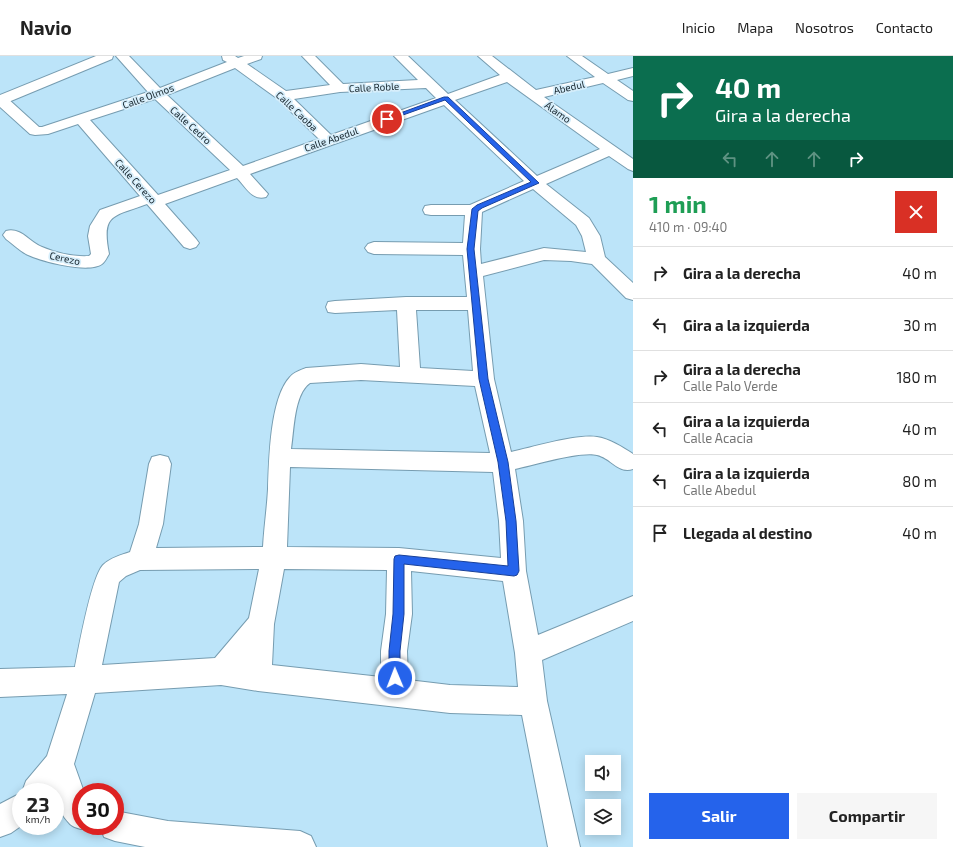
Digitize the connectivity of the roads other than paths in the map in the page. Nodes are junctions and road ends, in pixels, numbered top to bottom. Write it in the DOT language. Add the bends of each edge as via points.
graph roads {
  1 [pos="107,56"];
  2 [pos="122,56"];
  3 [pos="256,56"];
  4 [pos="308,56"];
  5 [pos="400,56"];
  6 [pos="484,56"];
  7 [pos="573,56"];
  8 [pos="231,59"];
  9 [pos="633,72"];
  10 [pos="508,76"];
  11 [pos="606,79"];
  12 [pos="430,84"];
  13 [pos="340,88"];
  14 [pos="156,94"];
  15 [pos="283,96"];
  16 [pos="534,96"];
  17 [pos="633,97"];
  18 [pos="446,98"];
  19 [pos="1,101"];
  20 [pos="80,119"];
  21 [pos="328,140"];
  22 [pos="611,150"];
  23 [pos="633,166"];
  24 [pos="241,171"];
  25 [pos="535,183"];
  26 [pos="260,194"];
  27 [pos="153,200"];
  28 [pos="431,210"];
  29 [pos="474,210"];
  30 [pos="12,235"];
  31 [pos="190,243"];
  32 [pos="374,248"];
  33 [pos="471,249"];
  34 [pos="597,259"];
  35 [pos="474,272"];
  36 [pos="633,294"];
  37 [pos="406,303"];
  38 [pos="476,304"];
  39 [pos="335,307"];
  40 [pos="410,374"];
  41 [pos="484,379"];
  42 [pos="279,458"];
  43 [pos="503,462"];
  44 [pos="627,462"];
  45 [pos="160,464"];
  46 [pos="274,558"];
  47 [pos="140,559"];
  48 [pos="399,559"];
  49 [pos="514,571"];
  50 [pos="633,608"];
  51 [pos="260,624"];
  52 [pos="528,653"];
  53 [pos="221,671"];
  54 [pos="258,677"];
  55 [pos="85,680"];
  56 [pos="0,683"];
  57 [pos="395,692"];
  58 [pos="533,701"];
  59 [pos="59,764"];
  60 [pos="44,783"];
  61 [pos="72,800"];
  62 [pos="12,814"];
  63 [pos="0,822"];
  64 [pos="124,828"];
  65 [pos="300,847"];
  66 [pos="564,847"];
  1 -- 19 [label="street"];
  2 -- 14 [label="street, Calle Cedro"];
  3 -- 8 [label="street, Calle Olmos"];
  4 -- 13 [label="street, Calle Roble"];
  5 -- 12 [label="street"];
  6 -- 10 [label="street, Álamo"];
  7 -- 11 [label="street"];
  8 -- 14 [label="street, Calle Olmos"];
  8 -- 15 [label="street, Calle Caoba"];
  9 -- 11 [label="street"];
  10 -- 16 [label="street, Álamo"];
  10 -- 18 [label="street, Calle Abedul"];
  11 -- 16 [label="street, Abedul"];
  11 -- 17 [label="street"];
  12 -- 13 [label="street, Calle Roble"];
  12 -- 18 [label="street"];
  13 -- 15 [label="street"];
  14 -- 20 [label="street, Calle Olmos"];
  14 -- 24 [label="street, Calle Cedro"];
  15 -- 21 [label="street, Calle Caoba"];
  16 -- 22 [label="street, Álamo"];
  18 -- 21 [label="street, Calle Abedul"];
  18 -- 25 [label="street"];
  19 -- 20 [label="street, Calle Olmos" via="38,132"];
  20 -- 27 [label="street, Calle Cerezo"];
  21 -- 24 [label="street, Calle Abedul"];
  22 -- 23 [label="street, Álamo"];
  22 -- 25 [label="street"];
  24 -- 26 [label="street, Calle Cedro"];
  24 -- 27 [label="street, Calle Abedul"];
  25 -- 29 [label="street"];
  25 -- 34 [label="street" via="583,222 591,236"];
  27 -- 30 [label="street, Cerezo" via="106,214 98,226 100,254 97,260 91,262 79,262 37,252"];
  27 -- 31 [label="street, Calle Cerezo"];
  28 -- 29 [label="street"];
  29 -- 33 [label="street"];
  32 -- 33 [label="street"];
  33 -- 35 [label="street"];
  34 -- 35 [label="street" via="544,254"];
  34 -- 36 [label="street"];
  35 -- 38 [label="street"];
  37 -- 38 [label="street"];
  37 -- 39 [label="street"];
  37 -- 40 [label="street"];
  38 -- 41 [label="street"];
  40 -- 41 [label="street"];
  40 -- 42 [label="street" via="361,372 306,376 297,382 290,395"];
  41 -- 43 [label="street"];
  42 -- 43 [label="street"];
  42 -- 46 [label="street" via="280,489"];
  43 -- 44 [label="street" via="584,445 607,449"];
  43 -- 49 [label="street" via="511,521"];
  45 -- 47 [label="street" via="151,524"];
  46 -- 47 [label="street"];
  46 -- 48 [label="street"];
  46 -- 51 [label="street"];
  47 -- 55 [label="street" via="117,568 110,575"];
  48 -- 49 [label="street"];
  48 -- 57 [label="street" via="399,614 394,651"];
  49 -- 52 [label="street"];
  50 -- 52 [label="street"];
  51 -- 53 [label="street"];
  51 -- 54 [label="street"];
  52 -- 58 [label="street"];
  53 -- 54 [label="street"];
  53 -- 55 [label="street"];
  54 -- 57 [label="street"];
  55 -- 56 [label="street"];
  55 -- 59 [label="street"];
  57 -- 58 [label="street" via="450,699"];
  58 -- 66 [label="street"];
  59 -- 60 [label="street"];
  59 -- 61 [label="street"];
  62 -- 63 [label="street"];
  64 -- 65 [label="street" via="168,836"];
}
